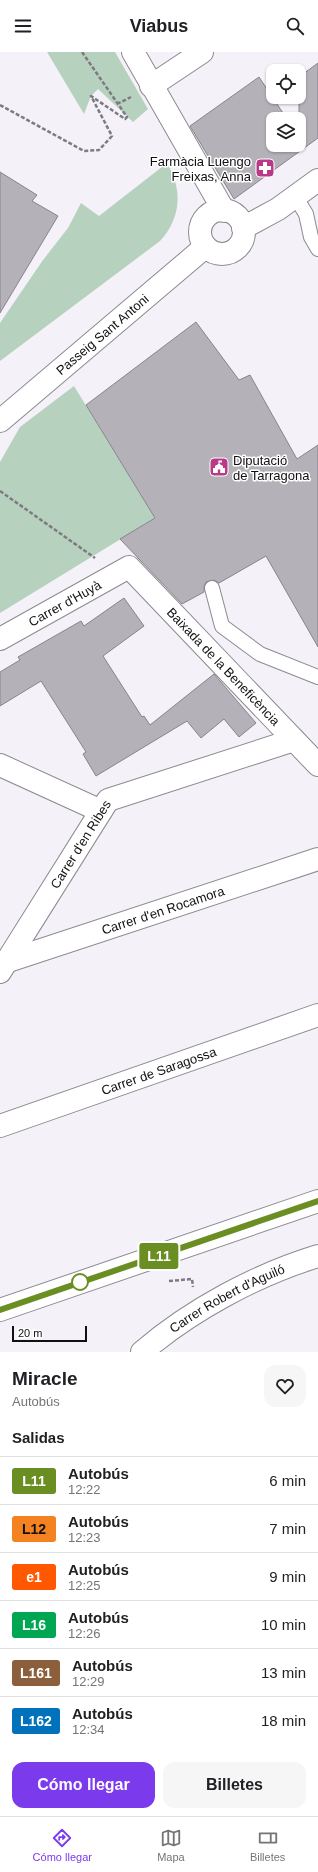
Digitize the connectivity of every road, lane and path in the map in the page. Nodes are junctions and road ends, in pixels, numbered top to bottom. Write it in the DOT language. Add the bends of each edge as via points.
graph roads {
  1 [pos="82,52"];
  2 [pos="133,52"];
  3 [pos="202,52"];
  4 [pos="151,86"];
  5 [pos="0,104"];
  6 [pos="318,180"];
  7 [pos="295,196"];
  8 [pos="224,210"];
  9 [pos="243,228"];
  10 [pos="205,247"];
  11 [pos="318,249"];
  12 [pos="0,421"];
  13 [pos="0,491"];
  14 [pos="94,556"];
  15 [pos="129,567"];
  16 [pos="212,588"];
  17 [pos="0,639"];
  18 [pos="318,677"];
  19 [pos="294,740"];
  20 [pos="0,765"];
  21 [pos="318,765"];
  22 [pos="101,811"];
  23 [pos="318,859"];
  24 [pos="4,966"];
  25 [pos="318,1015"];
  26 [pos="0,1126"];
  27 [pos="318,1201"];
  28 [pos="318,1256"];
  29 [pos="169,1281"];
  30 [pos="193,1288"];
  31 [pos="0,1310"];
  32 [pos="142,1352"];
  1 -- 5 [label="path" via="127,119 91,96 112,136 98,150 84,151"];
  2 -- 4 [label="street"];
  3 -- 4 [label="street"];
  4 -- 8 [label="street"];
  6 -- 7 [label="street"];
  7 -- 9 [label="street" via="278,209"];
  7 -- 11 [label="lane" via="306,214 311,237"];
  8 -- 9 [label="street" via="237,216"];
  8 -- 10 [label="street" via="209,214 203,220 200,236"];
  9 -- 10 [label="street" via="243,238 235,250 222,255"];
  10 -- 12 [label="street, Passeig Sant Antoni"];
  13 -- 14 [label="path"];
  15 -- 17 [label="street, Carrer d'Huyà"];
  15 -- 19 [label="street, Baixada de la Beneficència"];
  16 -- 18 [label="lane" via="222,626 260,654"];
  19 -- 21 [label="street, Baixada de la Beneficència"];
  19 -- 22 [label="street, Carrer d'en Ribes" via="108,800"];
  20 -- 22 [label="street"];
  22 -- 24 [label="street, Carrer d'en Ribes"];
  23 -- 24 [label="street, Carrer d'en Rocamora"];
  25 -- 26 [label="street, Carrer de Saragossa"];
  27 -- 31 [label="street"];
  28 -- 32 [label="street, Carrer Robert d'Aguiló" via="294,1263 214,1301 162,1335"];
  29 -- 30 [label="path" via="192,1279"];
}
